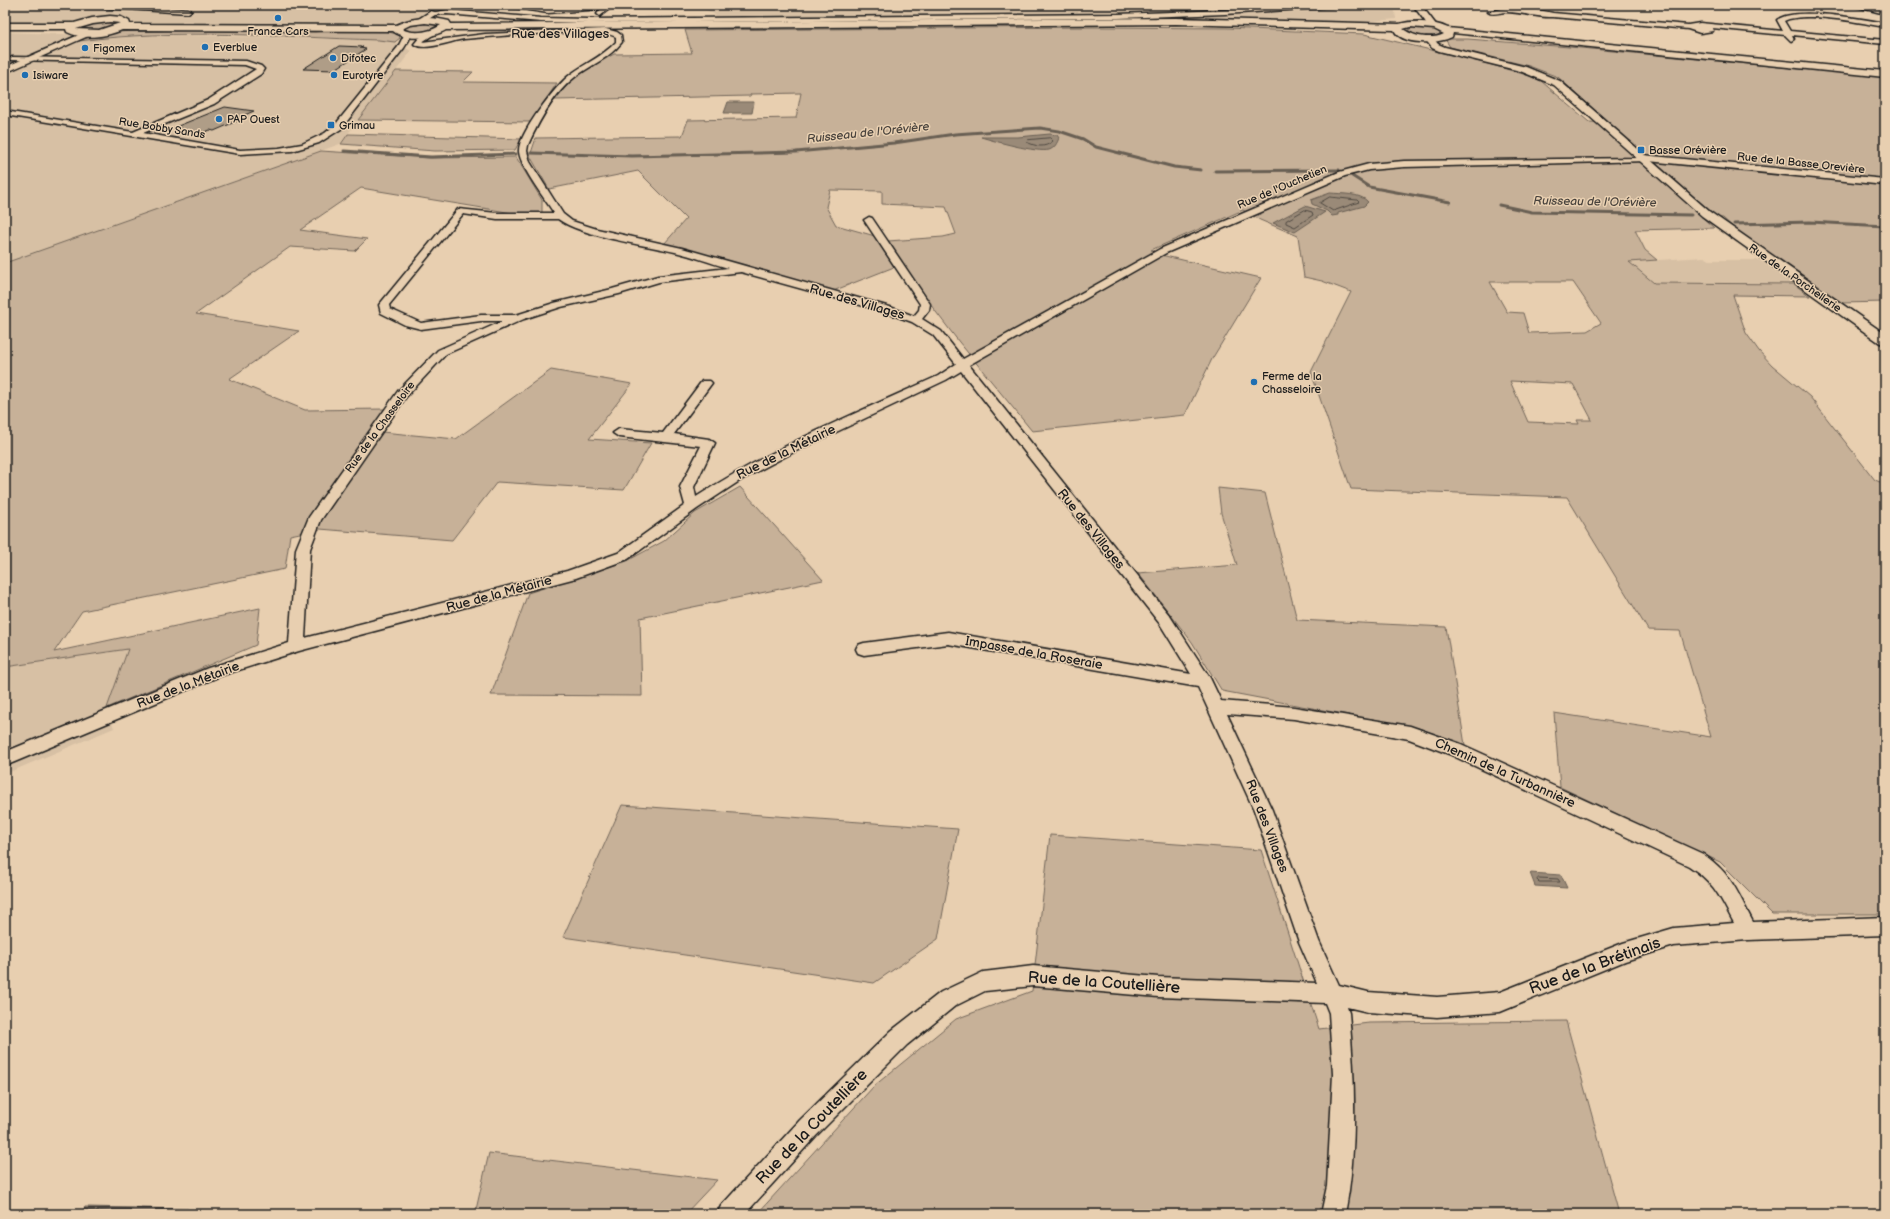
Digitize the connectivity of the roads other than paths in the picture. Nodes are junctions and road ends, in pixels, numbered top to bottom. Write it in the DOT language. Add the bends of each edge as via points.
graph roads {
  1 [pos="94,5"];
  2 [pos="500,5"];
  3 [pos="628,5"];
  4 [pos="1332,5"];
  5 [pos="1417,5"];
  6 [pos="1853,5"];
  7 [pos="607,7"];
  8 [pos="127,8"];
  9 [pos="433,9"];
  10 [pos="151,10"];
  11 [pos="188,11"];
  12 [pos="1491,12"];
  13 [pos="1885,12"];
  14 [pos="1542,13"];
  15 [pos="104,20"];
  16 [pos="421,20"];
  17 [pos="128,21"];
  18 [pos="590,21"];
  19 [pos="443,24"];
  20 [pos="1407,25"];
  21 [pos="1885,25"];
  22 [pos="5,26"];
  23 [pos="1433,26"];
  24 [pos="397,28"];
  25 [pos="74,29"];
  26 [pos="434,32"];
  27 [pos="91,33"];
  28 [pos="1446,33"];
  29 [pos="407,34"];
  30 [pos="422,34"];
  31 [pos="1790,36"];
  32 [pos="1429,39"];
  33 [pos="441,42"];
  34 [pos="1885,42"];
  35 [pos="401,48"];
  36 [pos="1885,48"];
  37 [pos="29,60"];
  38 [pos="8,61"];
  39 [pos="5,70"];
  40 [pos="1885,74"];
  41 [pos="5,113"];
  42 [pos="134,134"];
  43 [pos="1644,159"];
  44 [pos="1885,182"];
  45 [pos="560,216"];
  46 [pos="868,220"];
  47 [pos="741,269"];
  48 [pos="520,317"];
  49 [pos="916,320"];
  50 [pos="1885,340"];
  51 [pos="963,364"];
  52 [pos="706,383"];
  53 [pos="620,433"];
  54 [pos="666,437"];
  55 [pos="692,506"];
  56 [pos="297,646"];
  57 [pos="864,649"];
  58 [pos="1204,682"];
  59 [pos="1216,707"];
  60 [pos="5,759"];
  61 [pos="1885,926"];
  62 [pos="1748,931"];
  63 [pos="1332,993"];
  64 [pos="729,1214"];
  65 [pos="1333,1214"];
  1 -- 8 [label="street"];
  2 -- 7 [label="street" via="548,11"];
  3 -- 7 [label="street"];
  4 -- 18 [label="street" via="1066,18 902,17"];
  5 -- 23 [label="street"];
  6 -- 13 [label="street"];
  7 -- 18 [label="street"];
  8 -- 10 [label="street"];
  8 -- 15 [label="street"];
  9 -- 16 [label="street"];
  9 -- 18 [label="street"];
  9 -- 19 [label="street"];
  10 -- 11 [label="street"];
  10 -- 17 [label="street"];
  12 -- 14 [label="street" via="1506,10"];
  14 -- 31 [label="street"];
  15 -- 17 [label="main road"];
  15 -- 25 [label="main road"];
  16 -- 19 [label="main road"];
  16 -- 24 [label="main road"];
  17 -- 24 [label="main road"];
  17 -- 27 [label="main road"];
  19 -- 20 [label="main road"];
  19 -- 26 [label="main road"];
  20 -- 23 [label="main road"];
  20 -- 32 [label="main road"];
  21 -- 31 [label="street" via="1822,17 1783,18 1780,20"];
  22 -- 25 [label="main road"];
  23 -- 28 [label="main road"];
  24 -- 29 [label="main road" via="398,31"];
  25 -- 27 [label="main road"];
  25 -- 38 [label="street"];
  26 -- 30 [label="main road"];
  26 -- 33 [label="street" via="417,44"];
  27 -- 37 [label="street"];
  28 -- 32 [label="main road"];
  28 -- 40 [label="main road"];
  29 -- 30 [label="main road"];
  29 -- 35 [label="street"];
  30 -- 35 [label="street"];
  31 -- 34 [label="street"];
  31 -- 36 [label="street"];
  32 -- 43 [label="street, Rue de la Porchellerie" via="1442,49 1514,66 1554,81"];
  33 -- 35 [label="street"];
  33 -- 45 [label="street, Rue des Villages" via="535,32 606,31 619,36 619,42 614,49 564,83 524,145 526,162"];
  35 -- 42 [label="street, Rue Bobby Sands" via="338,127 330,135 316,142 266,152 240,152"];
  37 -- 38 [label="street"];
  37 -- 39 [label="street"];
  37 -- 42 [label="street" via="246,63 259,67 258,72 211,102"];
  41 -- 42 [label="street, Rue Bobby Sands"];
  43 -- 44 [label="street, Rue de la Basse Orevière"];
  43 -- 50 [label="street, Rue de la Porchellerie" via="1706,214"];
  43 -- 51 [label="street, Rue de l'Ouchetien" via="1404,164 1369,167 1342,174 1164,251"];
  45 -- 47 [label="street, Rue des Villages" via="595,231 679,250"];
  45 -- 48 [label="street" via="497,216 461,211 384,306 384,311 422,326 481,318"];
  46 -- 49 [label="street" via="925,304 924,310"];
  47 -- 48 [label="street, Rue de la Chasseloire" via="658,279"];
  47 -- 49 [label="street, Rue des Villages" via="886,309"];
  48 -- 56 [label="street, Rue de la Chasseloire" via="442,352 427,366 402,394 314,520 303,549 301,563"];
  49 -- 51 [label="street, Rue des Villages" via="937,333"];
  51 -- 55 [label="street, Rue de la Métairie" via="942,378 736,477"];
  51 -- 58 [label="street, Rue des Villages" via="1165,620"];
  52 -- 54 [label="street"];
  53 -- 54 [label="street"];
  54 -- 55 [label="street" via="709,443 687,487"];
  55 -- 56 [label="street, Rue de la Métairie" via="623,556 579,572"];
  56 -- 60 [label="street, Rue de la Métairie" via="214,672"];
  57 -- 58 [label="street, Impasse de la Roseraie" via="948,638"];
  58 -- 59 [label="street, Rue des Villages"];
  59 -- 62 [label="street, Chemin de la Turbannière" via="1294,713 1410,733 1455,749 1696,860 1712,870 1724,885"];
  59 -- 63 [label="street, Rue des Villages" via="1263,810 1308,942"];
  61 -- 62 [label="street, Rue de la Brétinais"];
  62 -- 63 [label="street, Rue de la Brétinais" via="1674,937 1623,952 1500,1002 1437,1007 1368,1002"];
  63 -- 64 [label="street, Rue de la Coutellière" via="1158,987 1033,976 983,982 948,999 899,1038 808,1128"];
  63 -- 65 [label="street, Rue des Villages" via="1338,1013 1344,1074 1339,1186"];
}
